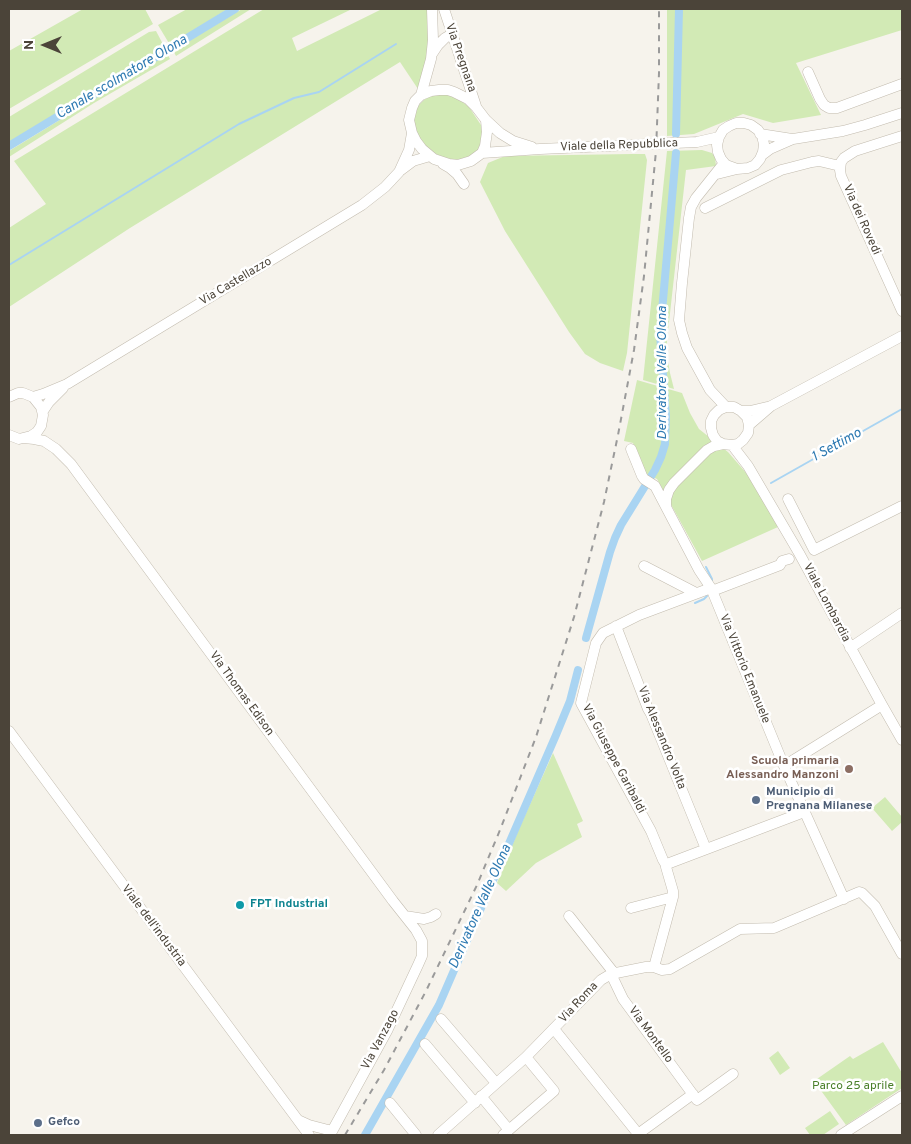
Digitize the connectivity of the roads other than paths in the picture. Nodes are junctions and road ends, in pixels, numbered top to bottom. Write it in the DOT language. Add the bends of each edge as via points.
graph roads {
  1 [pos="432,9"];
  2 [pos="444,9"];
  3 [pos="452,34"];
  4 [pos="432,54"];
  5 [pos="808,72"];
  6 [pos="902,84"];
  7 [pos="421,95"];
  8 [pos="476,107"];
  9 [pos="902,113"];
  10 [pos="486,120"];
  11 [pos="412,133"];
  12 [pos="760,134"];
  13 [pos="902,136"];
  14 [pos="719,137"];
  15 [pos="792,139"];
  16 [pos="697,142"];
  17 [pos="540,149"];
  18 [pos="718,152"];
  19 [pos="482,153"];
  20 [pos="762,155"];
  21 [pos="434,158"];
  22 [pos="724,163"];
  23 [pos="840,166"];
  24 [pos="737,169"];
  25 [pos="398,172"];
  26 [pos="716,174"];
  27 [pos="464,184"];
  28 [pos="705,208"];
  29 [pos="902,311"];
  30 [pos="902,336"];
  31 [pos="67,384"];
  32 [pos="710,390"];
  33 [pos="9,397"];
  34 [pos="33,397"];
  35 [pos="771,406"];
  36 [pos="726,408"];
  37 [pos="741,410"];
  38 [pos="43,415"];
  39 [pos="714,415"];
  40 [pos="749,425"];
  41 [pos="9,435"];
  42 [pos="24,438"];
  43 [pos="743,440"];
  44 [pos="727,445"];
  45 [pos="56,449"];
  46 [pos="631,449"];
  47 [pos="748,466"];
  48 [pos="788,499"];
  49 [pos="902,506"];
  50 [pos="666,507"];
  51 [pos="789,559"];
  52 [pos="644,566"];
  53 [pos="711,589"];
  54 [pos="696,593"];
  55 [pos="902,613"];
  56 [pos="616,626"];
  57 [pos="850,648"];
  58 [pos="882,705"];
  59 [pos="9,731"];
  60 [pos="902,740"];
  61 [pos="784,766"];
  62 [pos="804,812"];
  63 [pos="706,849"];
  64 [pos="666,865"];
  65 [pos="673,896"];
  66 [pos="844,899"];
  67 [pos="631,908"];
  68 [pos="436,914"];
  69 [pos="405,916"];
  70 [pos="569,916"];
  71 [pos="422,942"];
  72 [pos="902,954"];
  73 [pos="654,967"];
  74 [pos="612,973"];
  75 [pos="442,1019"];
  76 [pos="554,1029"];
  77 [pos="425,1044"];
  78 [pos="526,1057"];
  79 [pos="732,1074"];
  80 [pos="496,1083"];
  81 [pos="693,1094"];
  82 [pos="478,1099"];
  83 [pos="901,1100"];
  84 [pos="390,1103"];
  85 [pos="297,1120"];
  86 [pos="506,1132"];
  87 [pos="331,1133"];
  88 [pos="309,1135"];
  89 [pos="416,1135"];
  90 [pos="438,1135"];
  91 [pos="638,1135"];
  92 [pos="842,1135"];
  1 -- 4 [label="street, Via Pregnana"];
  2 -- 3 [label="street, Via Pregnana"];
  3 -- 4 [label="street"];
  3 -- 8 [label="street, Via Pregnana"];
  4 -- 7 [label="street, Via Pregnana"];
  5 -- 6 [label="street" via="820,99 829,108"];
  7 -- 8 [label="street" via="448,90"];
  7 -- 11 [label="street" via="410,114"];
  8 -- 10 [label="street"];
  9 -- 15 [label="street" via="843,131"];
  10 -- 17 [label="street, Viale della Repubblica" via="512,141"];
  10 -- 19 [label="street"];
  11 -- 21 [label="street"];
  11 -- 25 [label="street, Via Castellazzo" via="409,150"];
  12 -- 14 [label="street" via="751,125 736,123 723,130"];
  12 -- 15 [label="street"];
  12 -- 20 [label="street" via="764,144"];
  13 -- 23 [label="street" via="854,151 844,158"];
  14 -- 16 [label="street, Viale della Repubblica"];
  14 -- 18 [label="street"];
  15 -- 20 [label="street"];
  16 -- 17 [label="street, Viale della Repubblica"];
  16 -- 18 [label="street, Viale della Repubblica"];
  17 -- 19 [label="street, Viale della Repubblica"];
  18 -- 22 [label="street"];
  19 -- 21 [label="street" via="465,164 449,164"];
  20 -- 24 [label="street" via="755,165"];
  21 -- 25 [label="street, Via Castellazzo" via="413,161"];
  21 -- 27 [label="street" via="450,168"];
  22 -- 24 [label="street"];
  22 -- 26 [label="street"];
  23 -- 28 [label="street" via="819,161 781,170"];
  23 -- 29 [label="street, Via dei Rovedi" via="841,176"];
  24 -- 26 [label="street"];
  25 -- 31 [label="street, Via Castellazzo" via="362,205"];
  26 -- 32 [label="street" via="696,198 688,218 679,320 687,348"];
  30 -- 35 [label="street"];
  31 -- 34 [label="street"];
  31 -- 38 [label="street" via="49,402"];
  32 -- 36 [label="street"];
  32 -- 39 [label="street"];
  33 -- 34 [label="street" via="23,393"];
  34 -- 38 [label="street, Via Thomas Edison"];
  35 -- 37 [label="street"];
  35 -- 40 [label="street"];
  36 -- 37 [label="street"];
  36 -- 39 [label="street"];
  37 -- 40 [label="street"];
  38 -- 42 [label="street" via="37,432"];
  38 -- 45 [label="street, Via Thomas Edison"];
  39 -- 44 [label="street" via="711,421 713,435 717,441"];
  40 -- 43 [label="street"];
  41 -- 42 [label="street, Via Thomas Edison"];
  42 -- 45 [label="street, Via Thomas Edison" via="44,441"];
  43 -- 44 [label="street"];
  43 -- 47 [label="street, Viale Lombardia"];
  44 -- 47 [label="street, Viale Lombardia"];
  44 -- 50 [label="street" via="707,450 674,483 666,498"];
  45 -- 69 [label="street, Via Thomas Edison" via="71,464"];
  46 -- 50 [label="street, Via Vittorio Emanuele"];
  47 -- 57 [label="street, Viale Lombardia"];
  48 -- 49 [label="street" via="814,550"];
  50 -- 53 [label="street, Via Vittorio Emanuele"];
  51 -- 53 [label="street, Via Giuseppe Garibaldi"];
  52 -- 54 [label="street"];
  53 -- 54 [label="street, Via Giuseppe Garibaldi"];
  53 -- 61 [label="street, Via Vittorio Emanuele"];
  54 -- 56 [label="street, Via Giuseppe Garibaldi"];
  55 -- 57 [label="street"];
  56 -- 63 [label="street, Via Alessandro Volta"];
  56 -- 64 [label="street, Via Giuseppe Garibaldi" via="602,633 596,643 581,703 651,831"];
  57 -- 58 [label="street, Viale Lombardia"];
  58 -- 60 [label="street, Viale Lombardia"];
  58 -- 61 [label="street"];
  59 -- 85 [label="street, Viale dell'industria"];
  61 -- 62 [label="street, Via Vittorio Emanuele"];
  62 -- 63 [label="street"];
  62 -- 66 [label="street, Via Vittorio Emanuele"];
  63 -- 64 [label="street"];
  64 -- 65 [label="street, Via Giuseppe Garibaldi"];
  65 -- 67 [label="street"];
  65 -- 73 [label="street, Via Giuseppe Garibaldi"];
  66 -- 72 [label="street, Via Roma" via="862,893 875,906"];
  66 -- 73 [label="street, Via Roma" via="774,928 740,930 670,968"];
  68 -- 69 [label="street" via="424,919"];
  69 -- 71 [label="street, Via Thomas Edison"];
  70 -- 74 [label="street, Via Montello"];
  71 -- 87 [label="street, Via Vanzago" via="422,956 388,1029"];
  73 -- 74 [label="street, Via Roma"];
  74 -- 76 [label="street, Via Roma" via="600,980"];
  74 -- 81 [label="street, Via Montello" via="623,999"];
  75 -- 80 [label="street"];
  76 -- 78 [label="street, Via Roma"];
  76 -- 91 [label="street"];
  77 -- 82 [label="street"];
  78 -- 80 [label="street, Via Roma"];
  78 -- 86 [label="street" via="554,1091"];
  79 -- 81 [label="street" via="697,1100"];
  80 -- 82 [label="street, Via Roma"];
  81 -- 91 [label="street"];
  82 -- 86 [label="street"];
  82 -- 90 [label="street, Via Roma"];
  83 -- 92 [label="street"];
  84 -- 89 [label="street"];
  85 -- 87 [label="street"];
  85 -- 88 [label="street, Viale dell'industria"];
}
